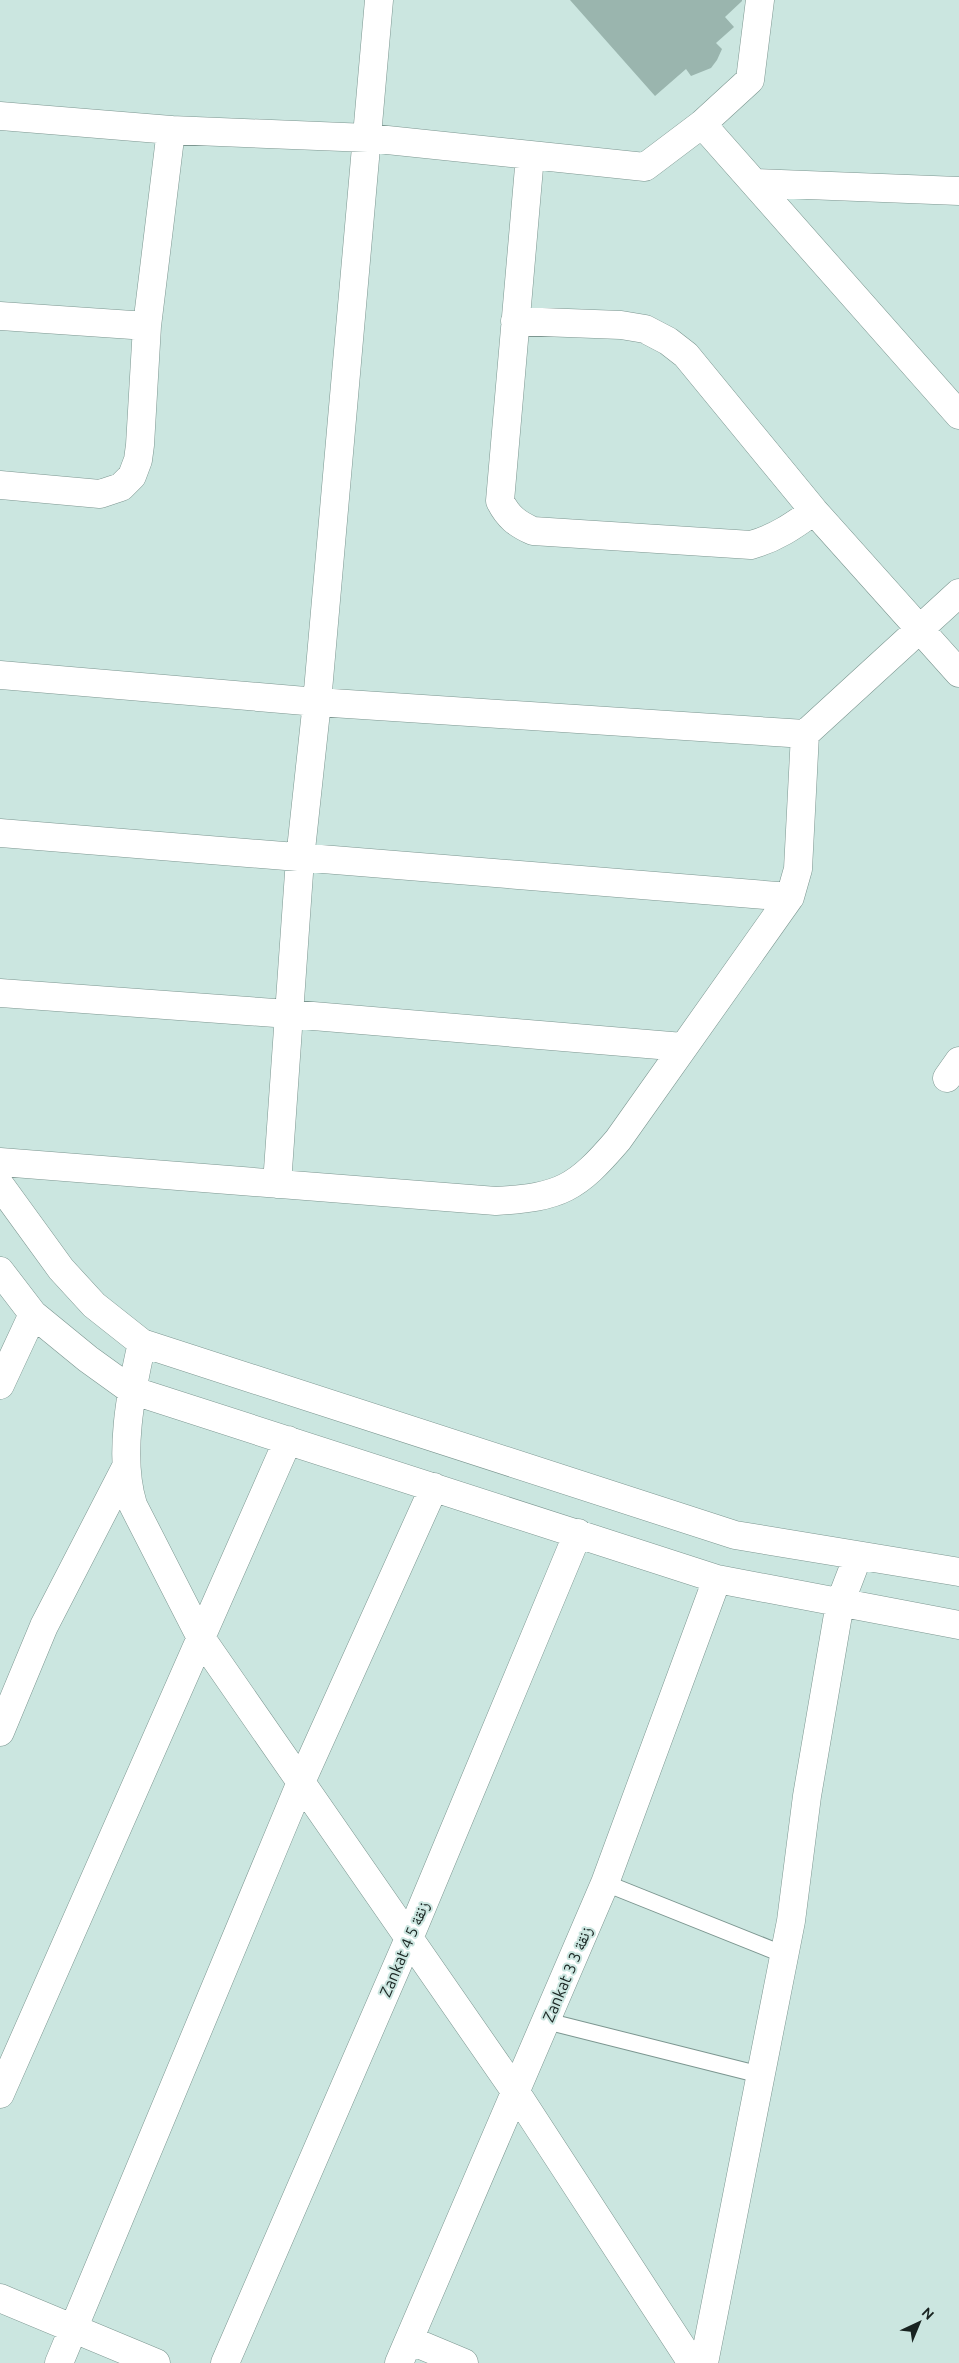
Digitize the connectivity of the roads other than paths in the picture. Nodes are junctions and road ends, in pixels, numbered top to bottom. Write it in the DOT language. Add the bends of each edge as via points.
graph roads {
  1 [pos="379,0"];
  2 [pos="760,0"];
  3 [pos="0,116"];
  4 [pos="702,124"];
  5 [pos="171,130"];
  6 [pos="368,138"];
  7 [pos="530,156"];
  8 [pos="755,183"];
  9 [pos="959,191"];
  10 [pos="0,316"];
  11 [pos="514,321"];
  12 [pos="147,326"];
  13 [pos="959,415"];
  14 [pos="0,485"];
  15 [pos="814,511"];
  16 [pos="959,593"];
  17 [pos="918,628"];
  18 [pos="959,673"];
  19 [pos="0,675"];
  20 [pos="317,702"];
  21 [pos="805,734"];
  22 [pos="0,833"];
  23 [pos="300,858"];
  24 [pos="790,897"];
  25 [pos="0,993"];
  26 [pos="290,1014"];
  27 [pos="683,1047"];
  28 [pos="0,1162"];
  29 [pos="278,1184"];
  30 [pos="0,1185"];
  31 [pos="0,1271"];
  32 [pos="33,1314"];
  33 [pos="142,1343"];
  34 [pos="0,1385"];
  35 [pos="131,1390"];
  36 [pos="288,1440"];
  37 [pos="126,1467"];
  38 [pos="434,1487"];
  39 [pos="578,1533"];
  40 [pos="858,1556"];
  41 [pos="959,1572"];
  42 [pos="717,1579"];
  43 [pos="840,1603"];
  44 [pos="959,1625"];
  45 [pos="201,1638"];
  46 [pos="0,1732"];
  47 [pos="302,1782"];
  48 [pos="605,1883"];
  49 [pos="410,1936"];
  50 [pos="785,1955"];
  51 [pos="546,2021"];
  52 [pos="761,2075"];
  53 [pos="515,2091"];
  54 [pos="0,2094"];
  55 [pos="0,2298"];
  56 [pos="73,2328"];
  57 [pos="404,2351"];
  58 [pos="59,2363"];
  59 [pos="156,2363"];
  60 [pos="225,2363"];
  61 [pos="464,2363"];
  62 [pos="692,2363"];
  63 [pos="704,2363"];
  1 -- 6 [label="street"];
  2 -- 4 [label="street" via="750,80"];
  3 -- 5 [label="street"];
  4 -- 7 [label="street" via="645,167"];
  4 -- 8 [label="street"];
  5 -- 6 [label="street"];
  5 -- 12 [label="street"];
  6 -- 7 [label="street"];
  6 -- 20 [label="street"];
  7 -- 11 [label="street"];
  8 -- 9 [label="street"];
  8 -- 13 [label="street"];
  10 -- 12 [label="street"];
  11 -- 15 [label="street" via="621,325 645,329 668,341 695,365"];
  11 -- 15 [label="street" via="500,501 516,524 533,531 751,545 785,532"];
  12 -- 14 [label="street" via="140,445 132,476 121,487 100,494"];
  15 -- 17 [label="street"];
  16 -- 17 [label="street"];
  17 -- 18 [label="street"];
  17 -- 21 [label="street"];
  19 -- 20 [label="street"];
  20 -- 21 [label="street"];
  20 -- 23 [label="street"];
  21 -- 24 [label="street" via="798,869"];
  22 -- 23 [label="street"];
  23 -- 24 [label="street"];
  23 -- 26 [label="street"];
  24 -- 27 [label="street"];
  25 -- 26 [label="street"];
  26 -- 27 [label="street"];
  26 -- 29 [label="street"];
  27 -- 29 [label="street" via="618,1140 595,1167 572,1185 545,1196 496,1201"];
  28 -- 29 [label="street"];
  30 -- 33 [label="street" via="61,1269 94,1306"];
  31 -- 32 [label="street"];
  32 -- 34 [label="street"];
  32 -- 35 [label="street"];
  33 -- 35 [label="street"];
  33 -- 40 [label="street" via="735,1534"];
  35 -- 36 [label="street"];
  35 -- 37 [label="street"];
  36 -- 38 [label="street"];
  36 -- 45 [label="street"];
  37 -- 45 [label="street" via="133,1505"];
  37 -- 46 [label="street" via="44,1626"];
  38 -- 39 [label="street"];
  38 -- 47 [label="street"];
  39 -- 42 [label="street"];
  39 -- 49 [label="street, Zankat 4 زنقة 5"];
  40 -- 41 [label="street"];
  40 -- 43 [label="street"];
  42 -- 43 [label="street"];
  42 -- 48 [label="street, Zankat 3 زنقة 3"];
  43 -- 44 [label="street"];
  43 -- 50 [label="street" via="806,1796"];
  45 -- 47 [label="street"];
  45 -- 54 [label="street"];
  47 -- 49 [label="street"];
  47 -- 56 [label="street"];
  48 -- 50 [label="lane"];
  48 -- 51 [label="street, Zankat 3 زنقة 3"];
  49 -- 53 [label="street"];
  49 -- 60 [label="street, Zankat 4 زنقة 5"];
  50 -- 52 [label="street"];
  51 -- 52 [label="lane"];
  51 -- 53 [label="street, Zankat 3 زنقة 3"];
  52 -- 63 [label="street"];
  53 -- 57 [label="street, Zankat 3 زنقة 3"];
  53 -- 62 [label="street"];
  55 -- 56 [label="street"];
  56 -- 58 [label="street"];
  56 -- 59 [label="street"];
  57 -- 61 [label="street"];
}
